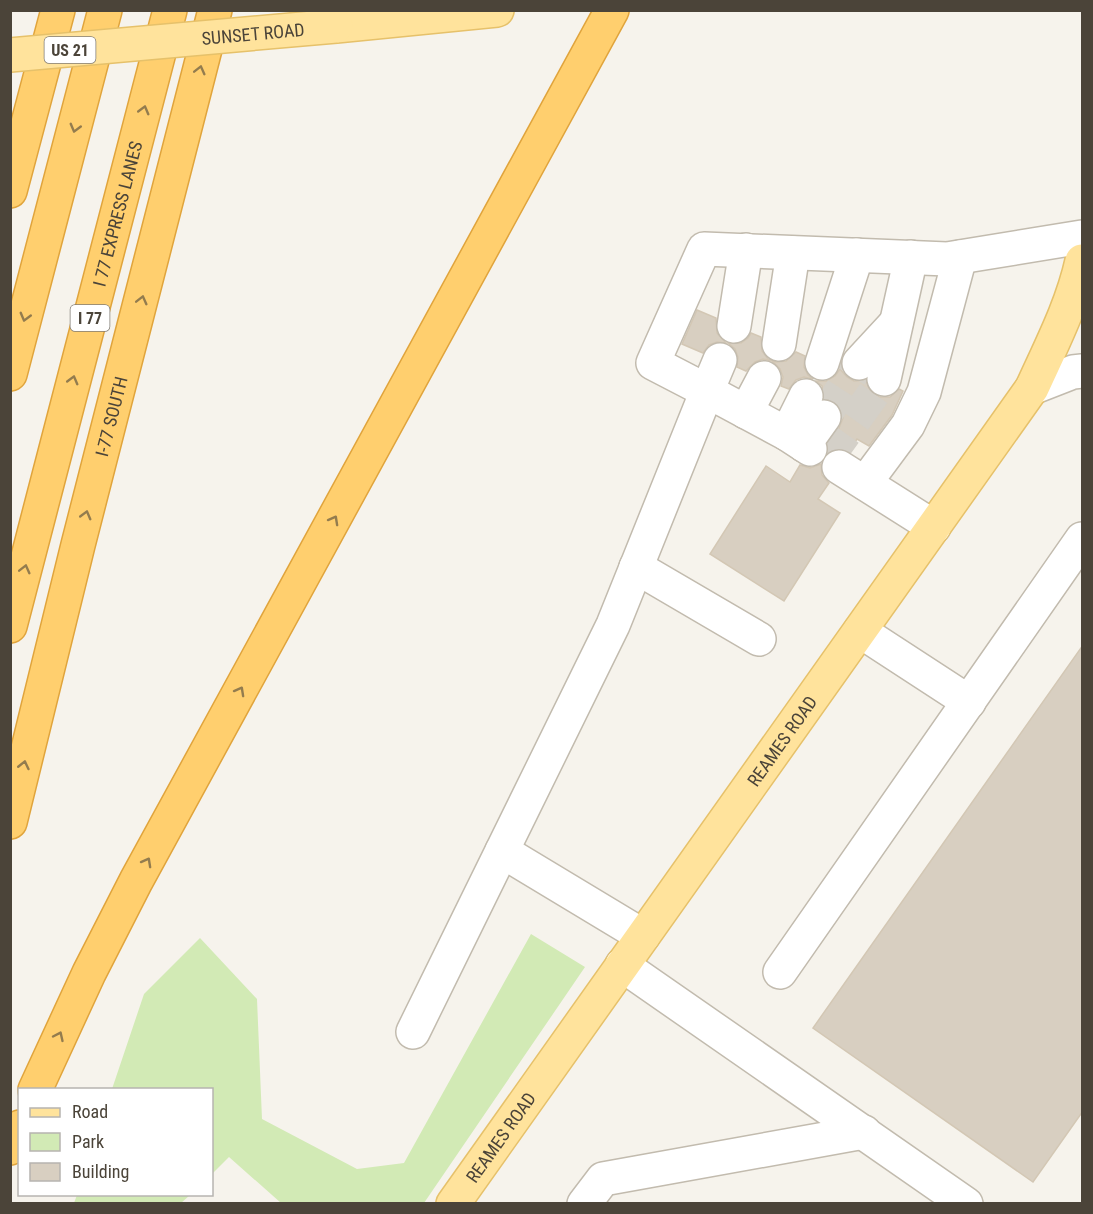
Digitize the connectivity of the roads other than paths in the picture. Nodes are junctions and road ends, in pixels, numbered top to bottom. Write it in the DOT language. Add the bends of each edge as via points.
graph roads {
  1 [pos="57,10"];
  2 [pos="105,10"];
  3 [pos="170,10"];
  4 [pos="215,10"];
  5 [pos="497,10"];
  6 [pos="612,10"];
  7 [pos="10,55"];
  8 [pos="10,191"];
  9 [pos="1083,237"];
  10 [pos="746,250"];
  11 [pos="793,253"];
  12 [pos="857,255"];
  13 [pos="911,257"];
  14 [pos="960,257"];
  15 [pos="1083,261"];
  16 [pos="1074,319"];
  17 [pos="734,326"];
  18 [pos="778,344"];
  19 [pos="720,360"];
  20 [pos="822,363"];
  21 [pos="872,371"];
  22 [pos="1083,371"];
  23 [pos="10,374"];
  24 [pos="764,378"];
  25 [pos="1032,388"];
  26 [pos="707,391"];
  27 [pos="815,406"];
  28 [pos="746,412"];
  29 [pos="934,527"];
  30 [pos="1083,539"];
  31 [pos="636,567"];
  32 [pos="10,626"];
  33 [pos="860,631"];
  34 [pos="759,639"];
  35 [pos="969,702"];
  36 [pos="10,822"];
  37 [pos="502,851"];
  38 [pos="643,936"];
  39 [pos="622,964"];
  40 [pos="780,972"];
  41 [pos="413,1032"];
  42 [pos="35,1088"];
  43 [pos="18,1131"];
  44 [pos="864,1132"];
  45 [pos="10,1148"];
  46 [pos="453,1203"];
  47 [pos="584,1203"];
  48 [pos="966,1203"];
  1 -- 8 [label="highway"];
  2 -- 23 [label="highway, one-way"];
  32 -- 3 [label="highway, I 77 EXPRESS LANES / I 77, one-way"];
  36 -- 4 [label="highway, I-77 SOUTH / I 77, one-way"];
  5 -- 7 [label="main road, SUNSET ROAD / US 21, bridge"];
  42 -- 6 [label="highway, one-way" via="136,880"];
  9 -- 14 [label="lane"];
  10 -- 11 [label="lane"];
  10 -- 17 [label="lane"];
  10 -- 26 [label="lane" via="704,249 653,363"];
  11 -- 12 [label="lane"];
  11 -- 18 [label="lane"];
  12 -- 13 [label="lane"];
  12 -- 20 [label="lane"];
  13 -- 14 [label="lane"];
  13 -- 21 [label="lane" via="897,322"];
  14 -- 29 [label="lane" via="924,392 908,425 852,475"];
  15 -- 16 [label="main road, REAMES ROAD"];
  16 -- 25 [label="main road, REAMES ROAD"];
  19 -- 26 [label="lane"];
  22 -- 25 [label="lane"];
  24 -- 28 [label="lane"];
  25 -- 29 [label="main road, REAMES ROAD"];
  26 -- 28 [label="lane"];
  26 -- 31 [label="lane"];
  27 -- 28 [label="lane" via="800,443"];
  29 -- 33 [label="main road, REAMES ROAD"];
  30 -- 35 [label="lane"];
  31 -- 34 [label="lane"];
  31 -- 37 [label="lane" via="613,625"];
  33 -- 35 [label="lane"];
  33 -- 38 [label="main road, REAMES ROAD"];
  35 -- 40 [label="lane"];
  37 -- 38 [label="lane"];
  37 -- 41 [label="lane"];
  38 -- 39 [label="main road, REAMES ROAD"];
  39 -- 44 [label="lane"];
  39 -- 46 [label="main road, REAMES ROAD"];
  43 -- 45 [label="highway"];
  44 -- 47 [label="lane" via="603,1179"];
  44 -- 48 [label="lane"];
}
